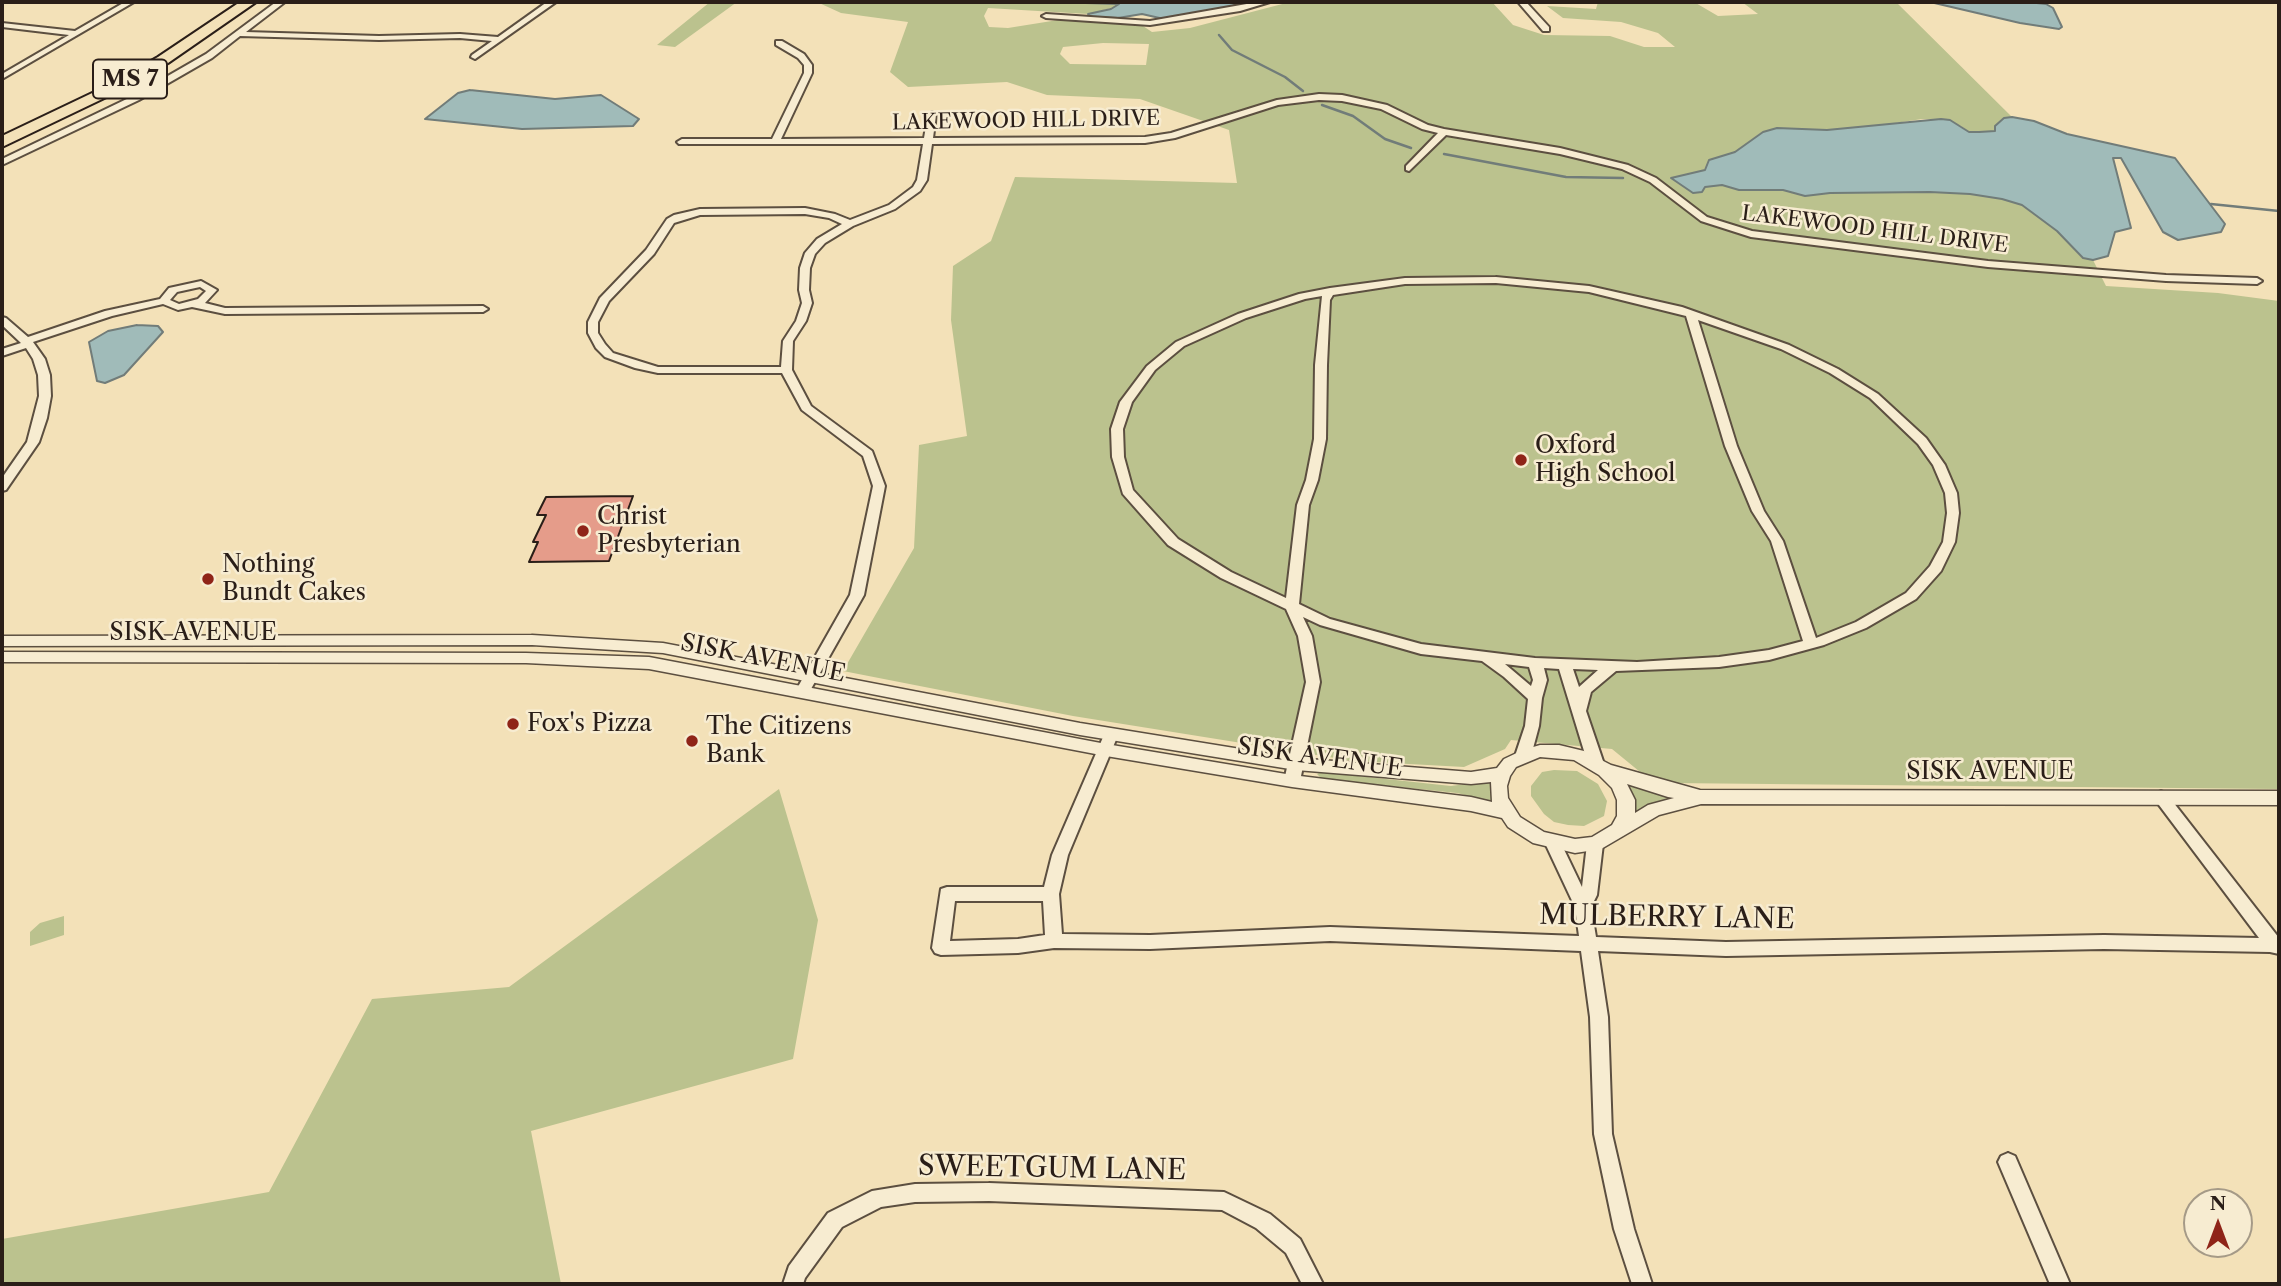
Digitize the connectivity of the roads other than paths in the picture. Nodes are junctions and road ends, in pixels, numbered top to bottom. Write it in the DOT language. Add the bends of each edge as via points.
graph roads {
  1 [pos="130,2"];
  2 [pos="225,2"];
  3 [pos="249,2"];
  4 [pos="281,2"];
  5 [pos="552,2"];
  6 [pos="1266,2"];
  7 [pos="1522,2"];
  8 [pos="1046,16"];
  9 [pos="2,25"];
  10 [pos="1546,29"];
  11 [pos="75,33"];
  12 [pos="237,34"];
  13 [pos="498,39"];
  14 [pos="779,43"];
  15 [pos="475,57"];
  16 [pos="2,77"];
  17 [pos="932,116"];
  18 [pos="2,129"];
  19 [pos="1444,132"];
  20 [pos="2,142"];
  21 [pos="682,142"];
  22 [pos="775,142"];
  23 [pos="928,142"];
  24 [pos="2,162"];
  25 [pos="1409,168"];
  26 [pos="850,224"];
  27 [pos="2257,281"];
  28 [pos="1330,291"];
  29 [pos="164,301"];
  30 [pos="1280,303"];
  31 [pos="194,304"];
  32 [pos="484,309"];
  33 [pos="1691,313"];
  34 [pos="1325,314"];
  35 [pos="2,320"];
  36 [pos="1733,327"];
  37 [pos="1698,340"];
  38 [pos="26,341"];
  39 [pos="2,346"];
  40 [pos="2,353"];
  41 [pos="786,370"];
  42 [pos="2,486"];
  43 [pos="1292,608"];
  44 [pos="2,641"];
  45 [pos="1811,644"];
  46 [pos="1482,656"];
  47 [pos="2,657"];
  48 [pos="1535,663"];
  49 [pos="1565,666"];
  50 [pos="1612,667"];
  51 [pos="806,684"];
  52 [pos="1535,698"];
  53 [pos="1579,711"];
  54 [pos="1109,742"];
  55 [pos="1523,756"];
  56 [pos="1600,767"];
  57 [pos="1294,772"];
  58 [pos="1502,774"];
  59 [pos="1700,797"];
  60 [pos="2161,797"];
  61 [pos="2279,798"];
  62 [pos="1505,812"];
  63 [pos="1619,830"];
  64 [pos="1553,844"];
  65 [pos="1595,844"];
  66 [pos="1051,894"];
  67 [pos="1584,906"];
  68 [pos="1054,941"];
  69 [pos="1588,942"];
  70 [pos="2278,947"];
  71 [pos="2008,1162"];
  72 [pos="793,1284"];
  73 [pos="1313,1284"];
  74 [pos="1642,1284"];
  75 [pos="2060,1284"];
  1 -- 11 [label="street"];
  2 -- 18 [label="highway, MS 7" via="114,73"];
  3 -- 20 [label="highway, MS 7" via="114,88"];
  4 -- 12 [label="street"];
  5 -- 13 [label="street"];
  6 -- 8 [label="street" via="1150,23"];
  7 -- 10 [label="street"];
  9 -- 11 [label="street"];
  11 -- 16 [label="street"];
  12 -- 13 [label="street"];
  12 -- 24 [label="street" via="209,56 136,98"];
  13 -- 15 [label="street"];
  14 -- 22 [label="street" via="801,56 808,73"];
  17 -- 23 [label="street"];
  19 -- 23 [label="street, LAKEWOOD HILL DRIVE" via="1364,101 1319,97 1277,103 1145,140"];
  19 -- 25 [label="street"];
  19 -- 27 [label="street, LAKEWOOD HILL DRIVE" via="1625,167 1653,180 1704,219 1751,234 1988,264"];
  21 -- 22 [label="street, LAKEWOOD HILL DRIVE"];
  22 -- 23 [label="street, LAKEWOOD HILL DRIVE"];
  23 -- 26 [label="street" via="917,189 892,207"];
  26 -- 41 [label="street" via="821,240 810,253 805,268 807,303 788,341"];
  26 -- 41 [label="street" via="805,211 677,216 604,300 593,323 593,333 609,355 639,366"];
  28 -- 30 [label="street"];
  28 -- 33 [label="street" via="1405,281 1496,280 1589,289"];
  28 -- 34 [label="street"];
  29 -- 31 [label="street" via="171,306"];
  29 -- 31 [label="street" via="168,293 180,288 194,284 210,287 208,298"];
  29 -- 38 [label="street" via="94,317"];
  30 -- 34 [label="street" via="1307,304"];
  30 -- 43 [label="street" via="1212,327 1180,344 1151,368 1126,402 1117,429 1118,457 1127,491 1173,542"];
  31 -- 32 [label="street" via="225,311"];
  33 -- 36 [label="street"];
  33 -- 37 [label="street"];
  34 -- 43 [label="street" via="1320,439 1303,505"];
  35 -- 38 [label="street"];
  36 -- 37 [label="street" via="1711,329"];
  36 -- 45 [label="street" via="1785,347 1874,396 1922,441 1951,493 1949,542 1936,568 1911,596 1861,625"];
  37 -- 45 [label="street" via="1739,467 1777,541"];
  38 -- 39 [label="street"];
  38 -- 40 [label="street"];
  38 -- 42 [label="street" via="39,359 45,396 33,442"];
  41 -- 51 [label="street" via="806,408 868,454 879,486 857,595"];
  43 -- 46 [label="street" via="1409,646"];
  43 -- 57 [label="street" via="1305,636 1313,682"];
  44 -- 51 [label="street, SISK AVENUE" via="607,643 663,648"];
  45 -- 50 [label="street" via="1719,662"];
  46 -- 48 [label="street"];
  46 -- 52 [label="street"];
  47 -- 51 [label="street, SISK AVENUE" via="589,659"];
  48 -- 49 [label="street"];
  48 -- 52 [label="street" via="1539,680"];
  49 -- 50 [label="street"];
  49 -- 53 [label="street"];
  50 -- 53 [label="street" via="1584,690"];
  51 -- 54 [label="street, SISK AVENUE"];
  52 -- 55 [label="street"];
  53 -- 56 [label="street"];
  54 -- 57 [label="street, SISK AVENUE"];
  54 -- 66 [label="street" via="1060,855"];
  55 -- 56 [label="street, SISK AVENUE" via="1559,751"];
  55 -- 58 [label="street"];
  56 -- 59 [label="street, SISK AVENUE"];
  56 -- 63 [label="street" via="1619,784 1626,800 1626,816"];
  57 -- 58 [label="street, SISK AVENUE" via="1471,778"];
  57 -- 62 [label="street, SISK AVENUE"];
  58 -- 62 [label="street" via="1499,799"];
  59 -- 60 [label="street, SISK AVENUE"];
  59 -- 63 [label="street, SISK AVENUE" via="1654,810"];
  60 -- 61 [label="street, SISK AVENUE"];
  60 -- 70 [label="street"];
  62 -- 64 [label="street, SISK AVENUE" via="1525,831"];
  63 -- 65 [label="street, SISK AVENUE"];
  64 -- 65 [label="street, SISK AVENUE"];
  64 -- 67 [label="street"];
  65 -- 67 [label="street"];
  66 -- 68 [label="street"];
  66 -- 68 [label="street, MULBERRY LANE" via="947,894 941,948"];
  67 -- 69 [label="street"];
  68 -- 69 [label="street, MULBERRY LANE" via="1330,934"];
  69 -- 70 [label="street, MULBERRY LANE" via="1726,948 2079,942"];
  69 -- 74 [label="street" via="1599,1017 1603,1134 1624,1229"];
  71 -- 75 [label="street"];
  72 -- 73 [label="street, SWEETGUM LANE" via="796,1273 835,1220 879,1198 989,1192 1224,1201 1263,1221 1293,1246"];
}
